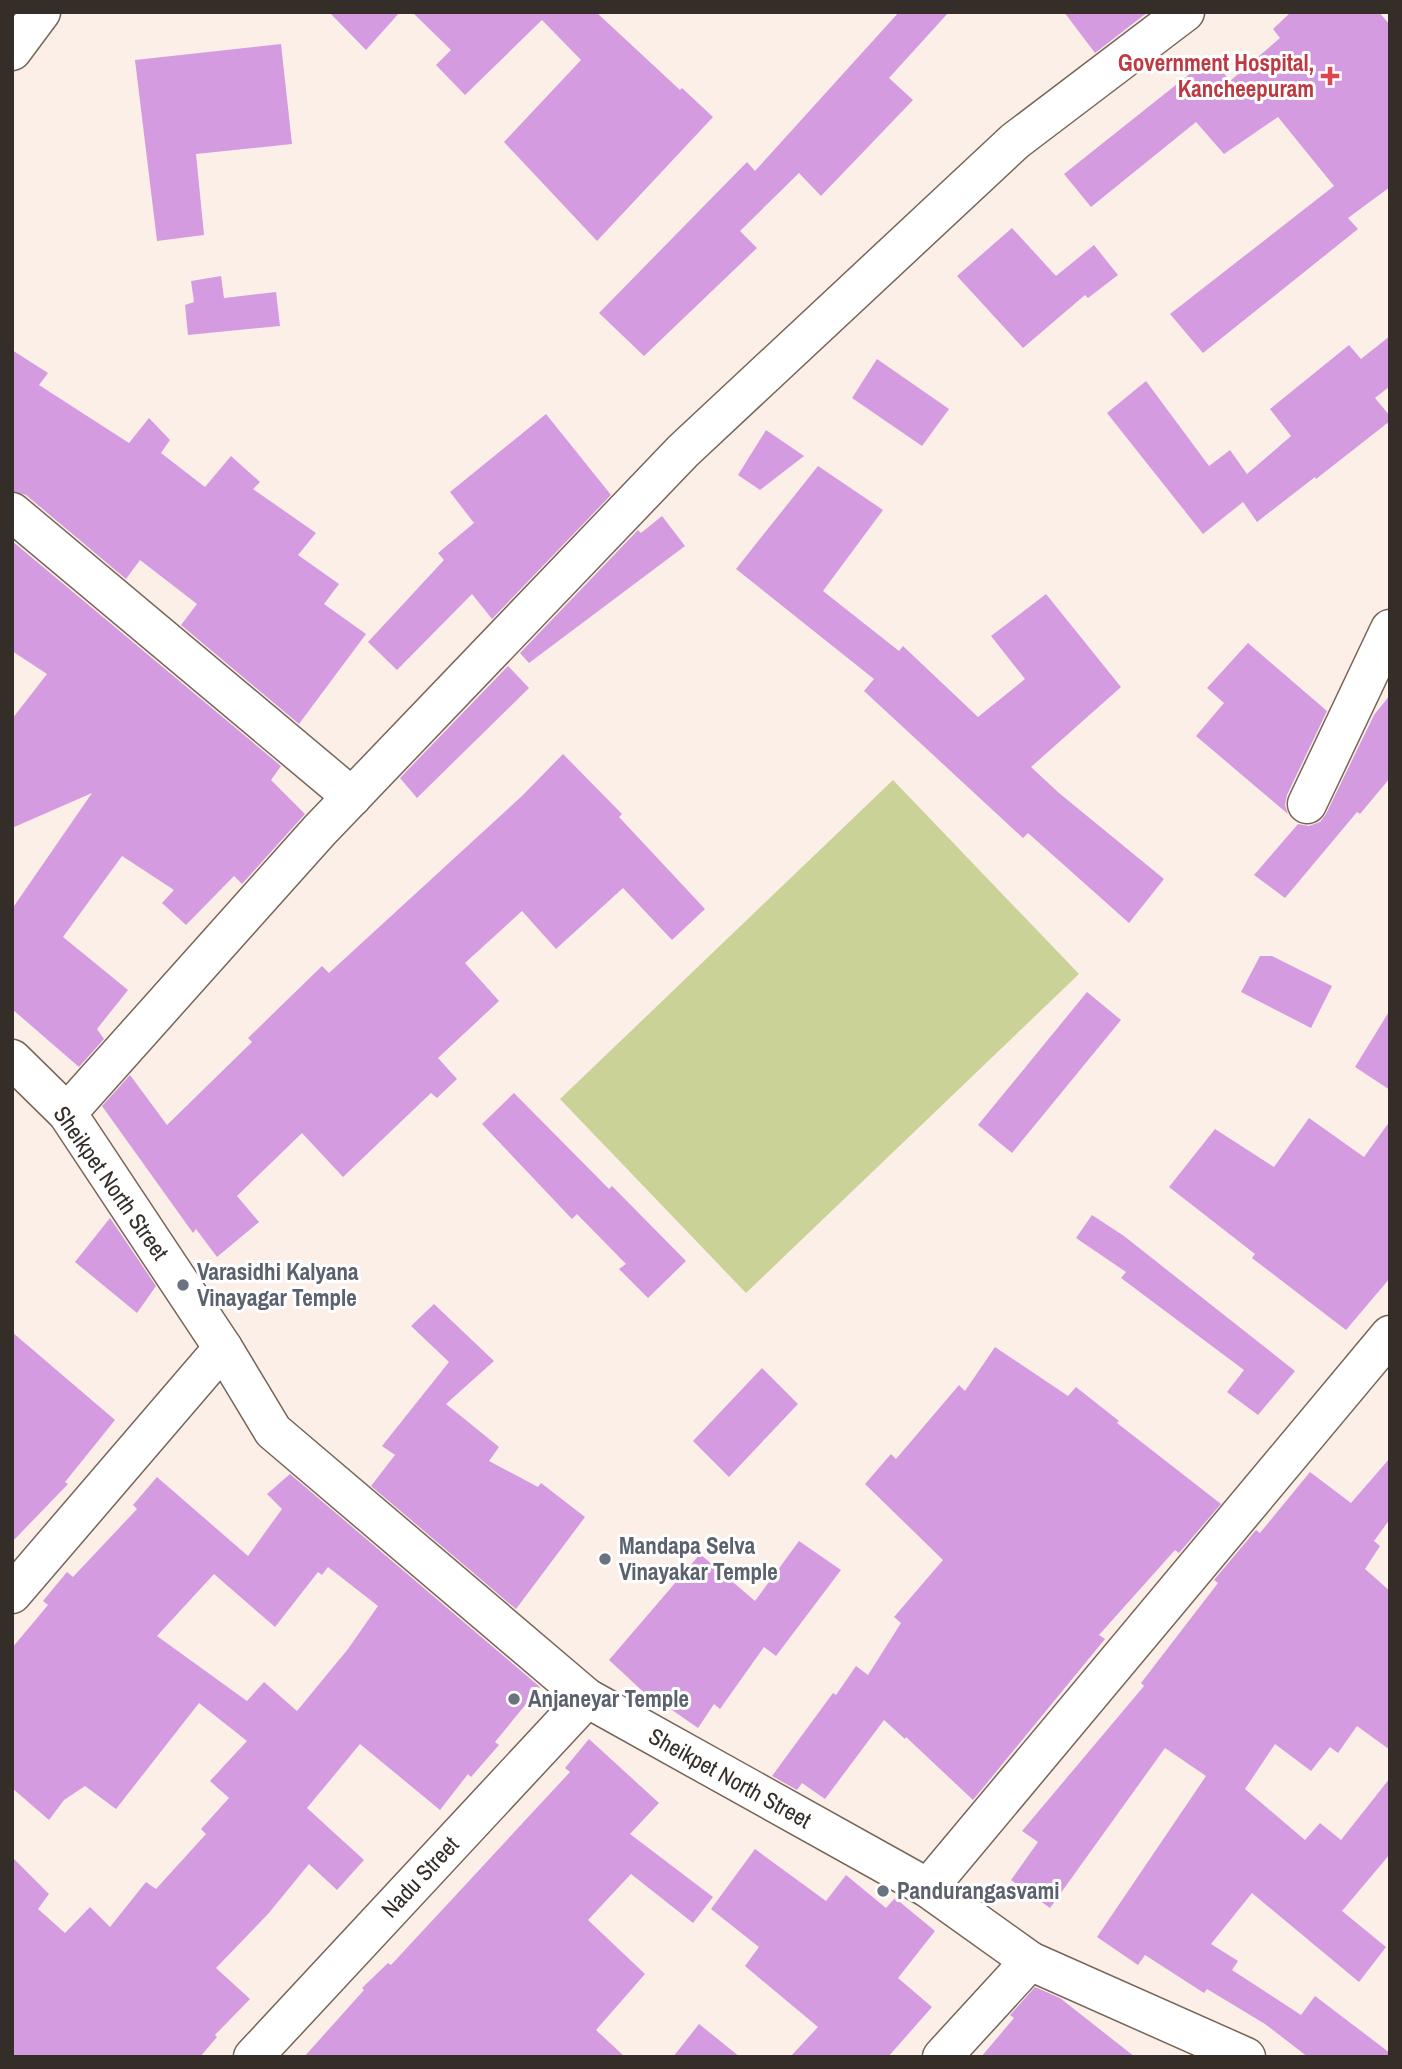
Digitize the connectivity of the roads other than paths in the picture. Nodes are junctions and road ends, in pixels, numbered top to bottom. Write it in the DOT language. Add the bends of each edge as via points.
graph roads {
  1 [pos="41,12"];
  2 [pos="1185,12"];
  3 [pos="12,51"];
  4 [pos="12,512"];
  5 [pos="1390,629"];
  6 [pos="352,797"];
  7 [pos="1307,804"];
  8 [pos="12,1059"];
  9 [pos="67,1113"];
  10 [pos="1390,1335"];
  11 [pos="223,1348"];
  12 [pos="12,1594"];
  13 [pos="587,1698"];
  14 [pos="929,1888"];
  15 [pos="1030,1961"];
  16 [pos="253,2057"];
  17 [pos="942,2057"];
  18 [pos="1246,2057"];
  1 -- 3 [label="street"];
  2 -- 6 [label="street" via="1015,141 683,451"];
  4 -- 6 [label="street"];
  5 -- 7 [label="street"];
  6 -- 9 [label="street"];
  8 -- 9 [label="street, Sheikpet North Street"];
  9 -- 11 [label="street, Sheikpet North Street"];
  10 -- 14 [label="street"];
  11 -- 12 [label="street"];
  11 -- 13 [label="street, Sheikpet North Street" via="273,1431"];
  13 -- 14 [label="street, Sheikpet North Street"];
  13 -- 16 [label="street, Nadu Street"];
  14 -- 15 [label="street, Sheikpet North Street"];
  15 -- 17 [label="street"];
  15 -- 18 [label="street, Sheikpet North Street"];
}
